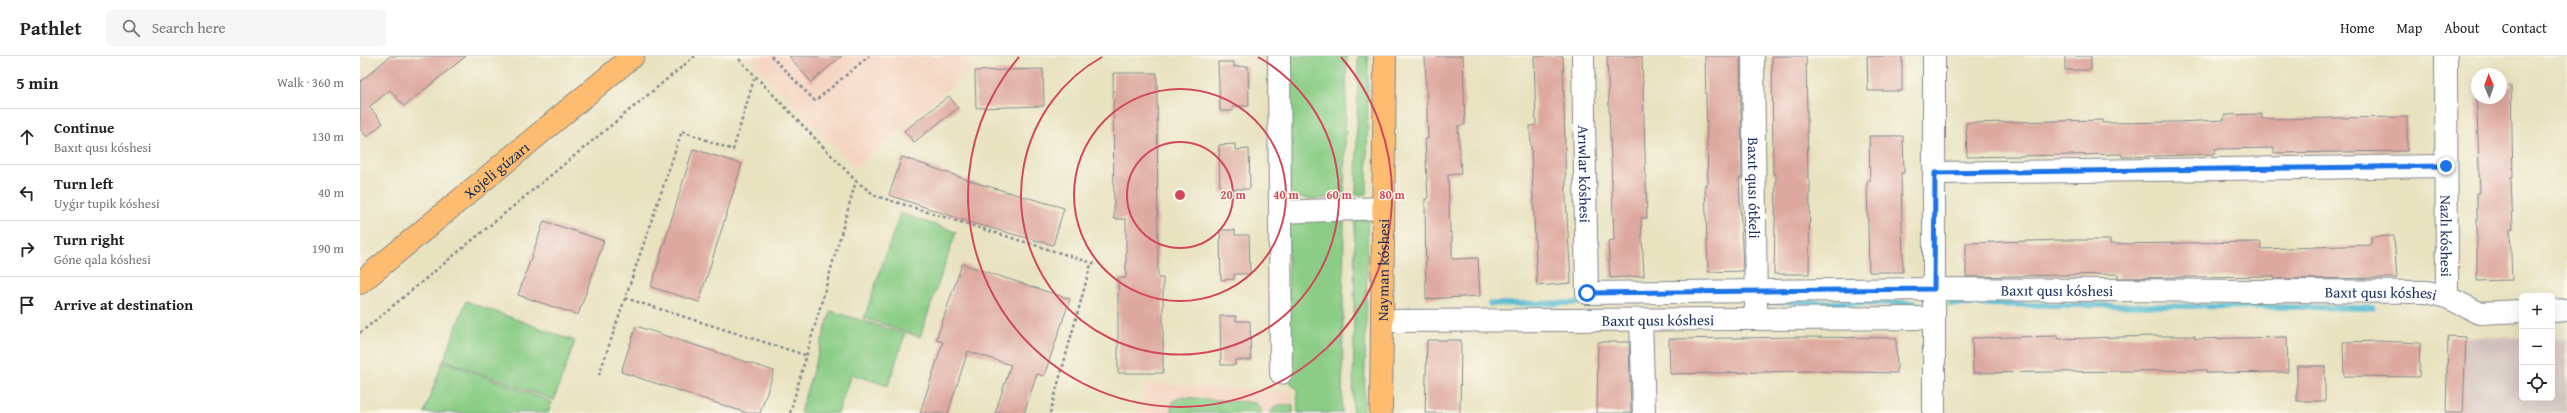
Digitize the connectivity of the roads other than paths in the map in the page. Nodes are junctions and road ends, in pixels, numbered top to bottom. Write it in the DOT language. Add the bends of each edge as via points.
graph roads {
  1 [pos="633,56"];
  2 [pos="1279,56"];
  3 [pos="1385,56"];
  4 [pos="1583,56"];
  5 [pos="1753,56"];
  6 [pos="1934,56"];
  7 [pos="2446,56"];
  8 [pos="2446,166"];
  9 [pos="1935,173"];
  10 [pos="1383,208"];
  11 [pos="1280,212"];
  12 [pos="360,283"];
  13 [pos="1934,289"];
  14 [pos="1756,292"];
  15 [pos="1587,293"];
  16 [pos="2447,297"];
  17 [pos="2567,310"];
  18 [pos="2519,311"];
  19 [pos="2555,311"];
  20 [pos="1934,318"];
  21 [pos="1756,320"];
  22 [pos="1382,321"];
  23 [pos="1641,321"];
  24 [pos="1281,373"];
  25 [pos="1381,413"];
  26 [pos="1644,413"];
  27 [pos="1934,413"];
  1 -- 12 [label="main road, Xojeli gúzarı"];
  2 -- 11 [label="street"];
  3 -- 10 [label="main road, Nayman kóshesi"];
  4 -- 15 [label="street, Arıwlar kóshesi"];
  5 -- 14 [label="street, Baxıt qusı ótkeli"];
  6 -- 9 [label="street"];
  7 -- 8 [label="street, Nazlı kóshesi"];
  8 -- 9 [label="street"];
  8 -- 16 [label="street, Nazlı kóshesi"];
  9 -- 13 [label="street"];
  10 -- 11 [label="street"];
  10 -- 22 [label="main road, Nayman kóshesi"];
  11 -- 24 [label="street"];
  13 -- 14 [label="street, Baxıt qusı kóshesi"];
  13 -- 16 [label="street, Baxıt qusı kóshesi" via="2427,292"];
  13 -- 20 [label="street"];
  14 -- 15 [label="street, Baxıt qusı kóshesi"];
  14 -- 21 [label="street, Baxıt qusı ótkeli"];
  16 -- 18 [label="street, Baxıt qusı kóshesi" via="2479,313"];
  17 -- 19 [label="street"];
  20 -- 21 [label="street, Baxıt qusı kóshesi"];
  20 -- 27 [label="street"];
  21 -- 23 [label="street, Baxıt qusı kóshesi"];
  22 -- 23 [label="street, Baxıt qusı kóshesi"];
  22 -- 25 [label="main road, Nayman kóshesi"];
  23 -- 26 [label="street"];
}
